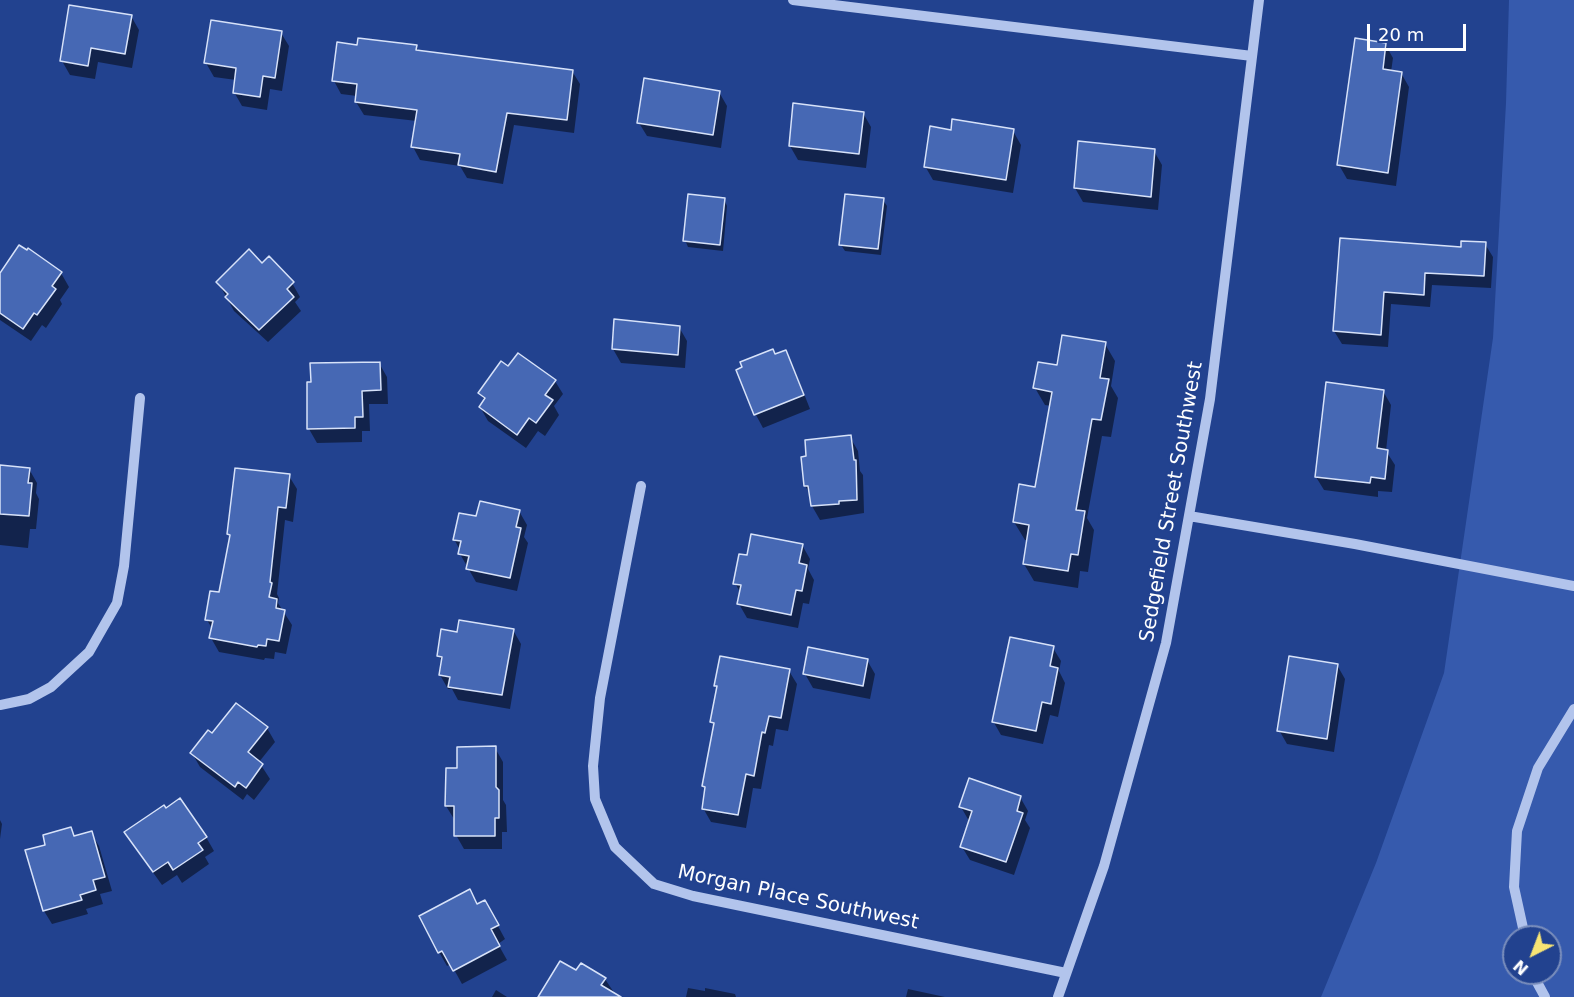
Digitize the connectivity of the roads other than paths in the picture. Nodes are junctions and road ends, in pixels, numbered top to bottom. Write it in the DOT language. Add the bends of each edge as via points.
graph roads {
  1 [pos="793,0"];
  2 [pos="1259,0"];
  3 [pos="1252,56"];
  4 [pos="140,398"];
  5 [pos="641,486"];
  6 [pos="1189,516"];
  7 [pos="1574,586"];
  8 [pos="0,705"];
  9 [pos="1574,709"];
  10 [pos="1522,925"];
  11 [pos="1066,973"];
  12 [pos="1058,997"];
  1 -- 3 [label="street"];
  2 -- 3 [label="street, Sedgefield Street Southwest"];
  3 -- 6 [label="street, Sedgefield Street Southwest" via="1210,399"];
  4 -- 8 [label="street" via="117,603 89,652 51,687 29,699"];
  5 -- 11 [label="street, Morgan Place Southwest" via="600,698 593,766 595,799 615,847 654,884 693,896"];
  6 -- 7 [label="street"];
  6 -- 11 [label="street, Sedgefield Street Southwest" via="1167,643 1104,866"];
  9 -- 10 [label="street" via="1538,768 1517,831 1514,887"];
  11 -- 12 [label="street, Sedgefield Street Southwest"];
}
